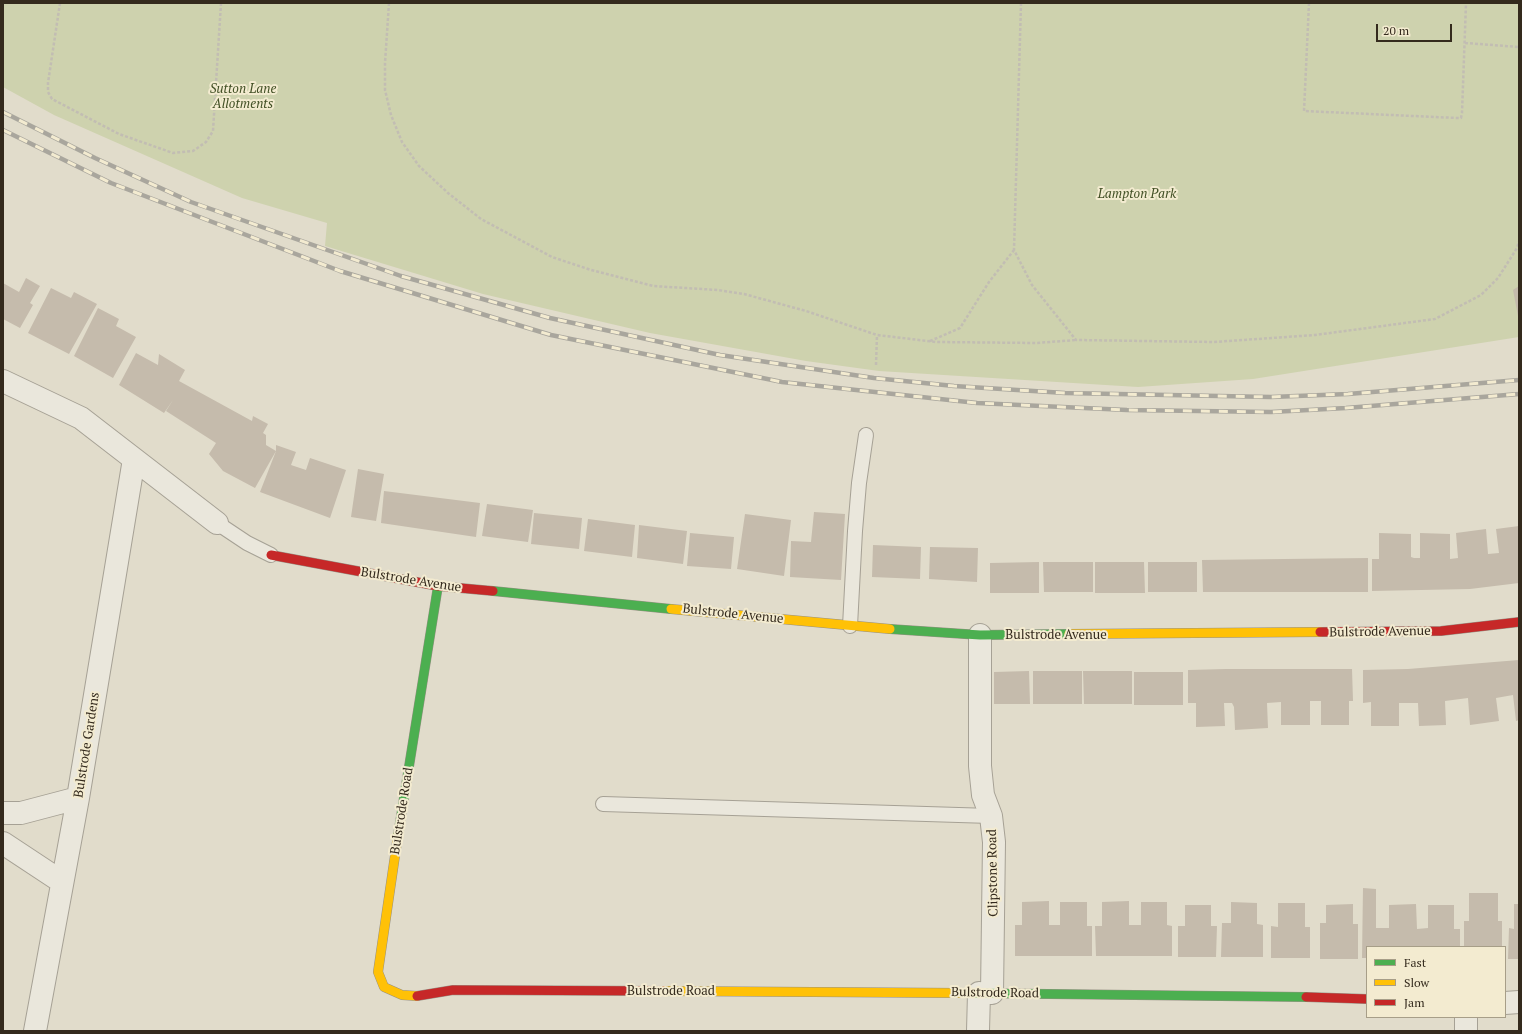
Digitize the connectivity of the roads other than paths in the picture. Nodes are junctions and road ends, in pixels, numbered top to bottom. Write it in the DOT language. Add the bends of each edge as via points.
graph roads {
  1 [pos="3,381"];
  2 [pos="866,435"];
  3 [pos="134,459"];
  4 [pos="217,523"];
  5 [pos="271,555"];
  6 [pos="438,586"];
  7 [pos="1519,622"];
  8 [pos="850,626"];
  9 [pos="980,635"];
  10 [pos="78,798"];
  11 [pos="603,804"];
  12 [pos="3,813"];
  13 [pos="991,816"];
  14 [pos="3,843"];
  15 [pos="62,882"];
  16 [pos="986,993"];
  17 [pos="1366,999"];
  18 [pos="1506,1002"];
  19 [pos="1519,1002"];
  20 [pos="1466,1018"];
  21 [pos="35,1031"];
  22 [pos="978,1031"];
  23 [pos="1466,1031"];
  1 -- 3 [label="street, Bulstrode Avenue" via="81,418"];
  2 -- 8 [label="lane" via="859,482"];
  3 -- 4 [label="street, Bulstrode Avenue"];
  3 -- 10 [label="street, Bulstrode Gardens"];
  4 -- 5 [label="lane, Bulstrode Avenue"];
  5 -- 6 [label="street, Bulstrode Avenue"];
  6 -- 8 [label="street, Bulstrode Avenue"];
  6 -- 16 [label="street, Bulstrode Road" via="386,908 378,972 384,987 402,995 420,996 453,990"];
  7 -- 9 [label="street, Bulstrode Avenue" via="1441,631"];
  8 -- 9 [label="street, Bulstrode Avenue"];
  9 -- 13 [label="street, Clipstone Road" via="980,766 983,795"];
  10 -- 12 [label="street" via="21,813"];
  10 -- 15 [label="street, Bulstrode Gardens"];
  11 -- 13 [label="lane"];
  13 -- 16 [label="street, Clipstone Road" via="994,842"];
  14 -- 15 [label="street"];
  15 -- 21 [label="street, Bulstrode Gardens"];
  16 -- 17 [label="street, Bulstrode Road"];
  16 -- 22 [label="street, Clipstone Road"];
  18 -- 19 [label="street"];
  20 -- 23 [label="street"];
}
